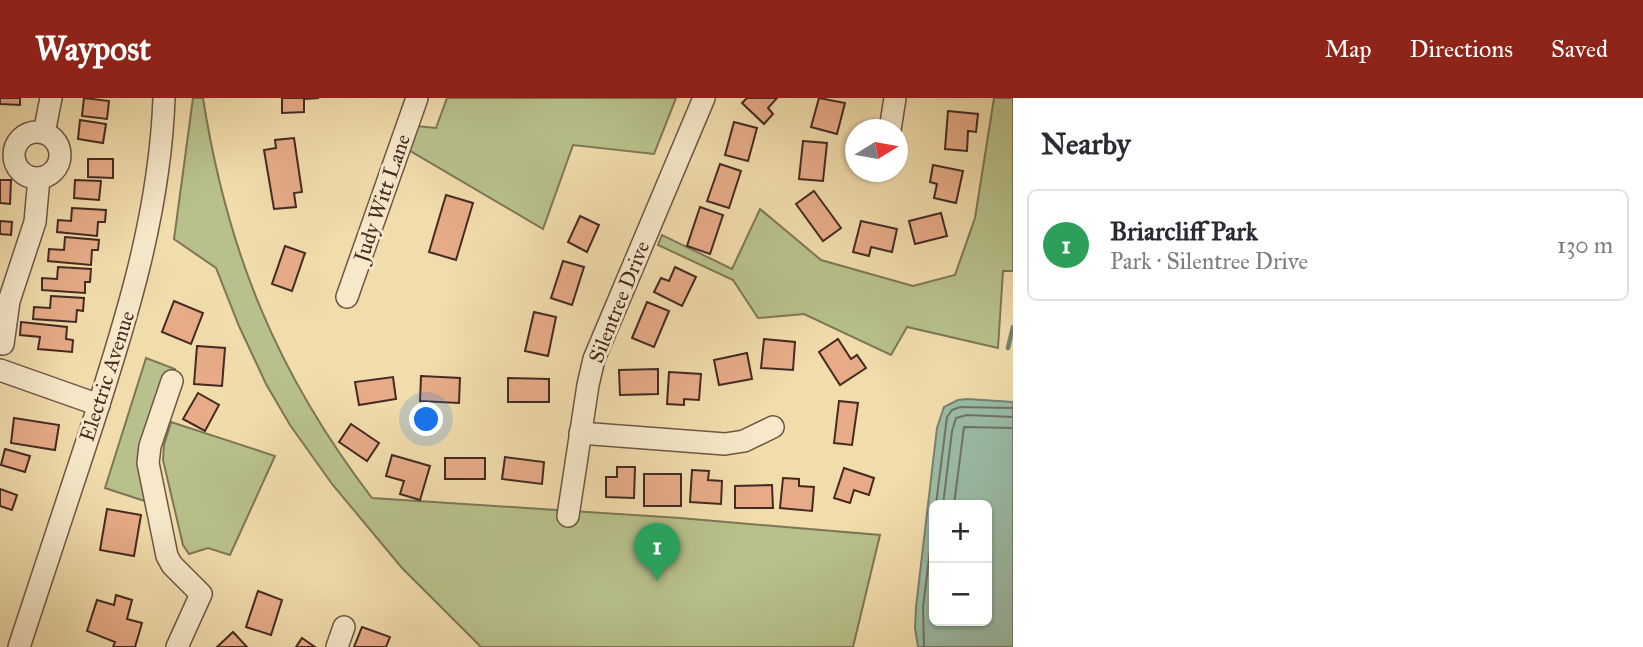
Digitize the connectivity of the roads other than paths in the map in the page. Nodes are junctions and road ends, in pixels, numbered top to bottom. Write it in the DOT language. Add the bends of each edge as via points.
graph roads {
  1 [pos="51,98"];
  2 [pos="164,98"];
  3 [pos="417,98"];
  4 [pos="704,98"];
  5 [pos="895,98"];
  6 [pos="892,119"];
  7 [pos="44,133"];
  8 [pos="7,146"];
  9 [pos="39,178"];
  10 [pos="347,297"];
  11 [pos="5,300"];
  12 [pos="3,344"];
  13 [pos="0,370"];
  14 [pos="172,381"];
  15 [pos="99,405"];
  16 [pos="773,427"];
  17 [pos="580,433"];
  18 [pos="568,516"];
  19 [pos="19,647"];
  20 [pos="177,647"];
  1 -- 7 [label="street"];
  2 -- 15 [label="street, Electric Avenue" via="159,162 143,254"];
  3 -- 10 [label="street, Judy Witt Lane"];
  4 -- 17 [label="street, Silentree Drive" via="601,340"];
  5 -- 6 [label="street"];
  7 -- 8 [label="street" via="30,133"];
  7 -- 9 [label="street" via="55,141 59,154 52,172"];
  8 -- 9 [label="street" via="19,170"];
  9 -- 11 [label="street" via="35,222"];
  11 -- 12 [label="street"];
  13 -- 15 [label="street"];
  14 -- 20 [label="street" via="148,463 167,556 201,594"];
  15 -- 19 [label="street, Electric Avenue"];
  16 -- 17 [label="street" via="744,441 725,444"];
  17 -- 18 [label="street, Silentree Drive"];
}
